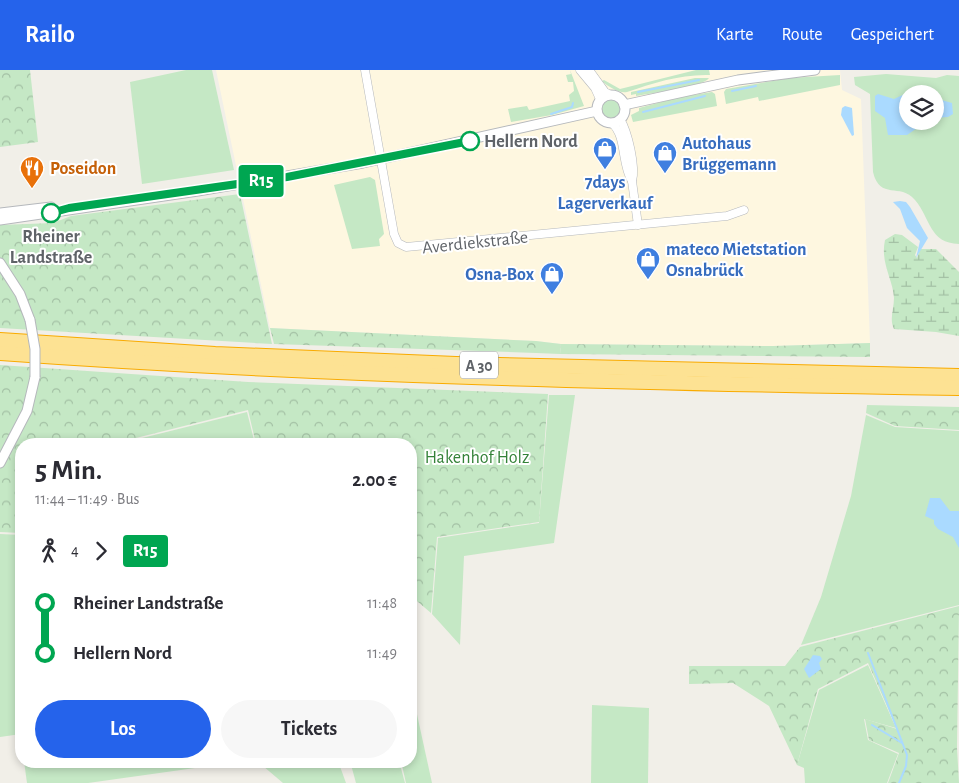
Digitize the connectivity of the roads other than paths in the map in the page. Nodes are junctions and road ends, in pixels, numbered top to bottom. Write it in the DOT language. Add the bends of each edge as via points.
graph roads {
  1 [pos="365,70"];
  2 [pos="580,70"];
  3 [pos="589,70"];
  4 [pos="815,70"];
  5 [pos="610,95"];
  6 [pos="600,99"];
  7 [pos="624,105"];
  8 [pos="597,112"];
  9 [pos="616,121"];
  10 [pos="380,160"];
  11 [pos="69,208"];
  12 [pos="744,210"];
  13 [pos="0,213"];
  14 [pos="0,220"];
  15 [pos="638,225"];
  16 [pos="0,263"];
  17 [pos="0,340"];
  18 [pos="0,353"];
  19 [pos="959,376"];
  20 [pos="959,388"];
  21 [pos="0,463"];
  1 -- 10 [label="street"];
  2 -- 6 [label="street"];
  3 -- 5 [label="street"];
  4 -- 7 [label="street" via="738,80"];
  5 -- 6 [label="street"];
  5 -- 7 [label="street" via="619,97"];
  6 -- 8 [label="street"];
  7 -- 9 [label="street" via="624,112"];
  8 -- 9 [label="street" via="604,121"];
  8 -- 10 [label="street"];
  9 -- 15 [label="street" via="627,174 632,181"];
  10 -- 11 [label="street" via="207,190"];
  10 -- 15 [label="street, Averdiekstraße" via="394,234 398,243 406,247"];
  11 -- 13 [label="street"];
  11 -- 14 [label="street"];
  12 -- 15 [label="street, Averdiekstraße" via="727,216"];
  16 -- 21 [label="street, bridge" via="20,294 30,320 35,349 35,377 27,411"];
  17 -- 19 [label="highway, A 30" via="428,363"];
  18 -- 20 [label="highway, A 30" via="280,370"];
}
